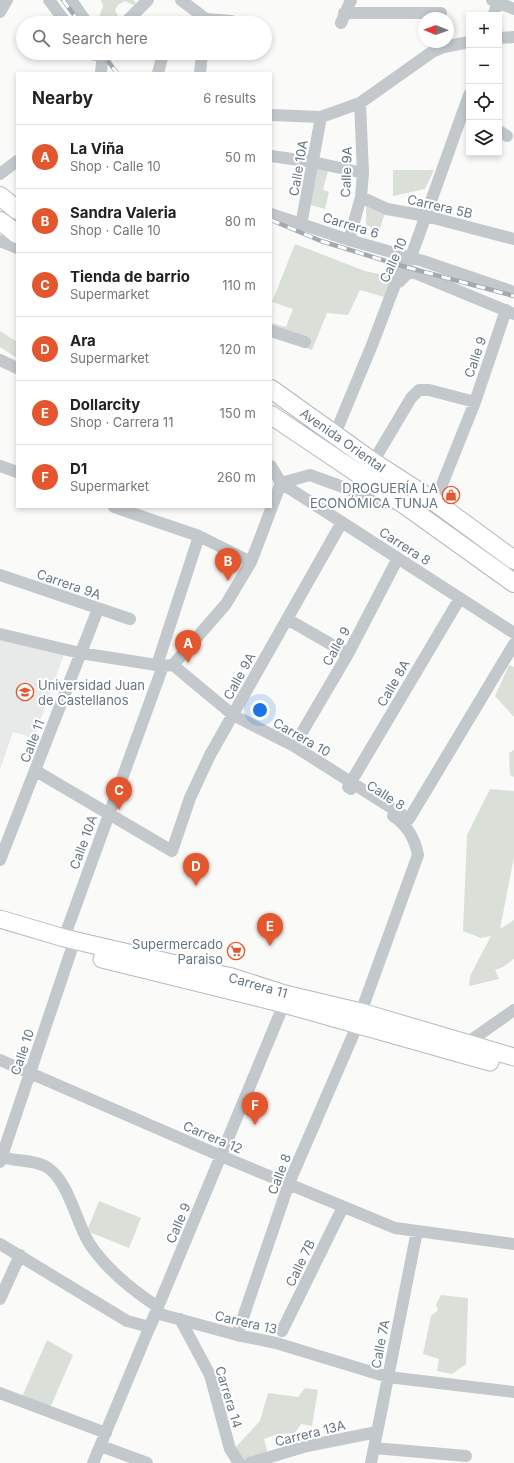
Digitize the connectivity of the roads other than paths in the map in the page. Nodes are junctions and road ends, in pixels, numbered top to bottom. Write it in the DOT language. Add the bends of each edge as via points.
graph roads {
  1 [pos="8,0"];
  2 [pos="49,0"];
  3 [pos="71,0"];
  4 [pos="148,0"];
  5 [pos="181,0"];
  6 [pos="351,0"];
  7 [pos="495,1"];
  8 [pos="514,9"];
  9 [pos="0,12"];
  10 [pos="494,12"];
  11 [pos="418,14"];
  12 [pos="61,16"];
  13 [pos="82,16"];
  14 [pos="132,16"];
  15 [pos="200,16"];
  16 [pos="514,37"];
  17 [pos="502,38"];
  18 [pos="466,43"];
  19 [pos="102,60"];
  20 [pos="161,60"];
  21 [pos="201,60"];
  22 [pos="101,72"];
  23 [pos="158,72"];
  24 [pos="200,72"];
  25 [pos="360,103"];
  26 [pos="466,112"];
  27 [pos="272,115"];
  28 [pos="321,116"];
  29 [pos="272,156"];
  30 [pos="16,162"];
  31 [pos="313,162"];
  32 [pos="363,173"];
  33 [pos="0,174"];
  34 [pos="0,196"];
  35 [pos="361,197"];
  36 [pos="16,209"];
  37 [pos="272,214"];
  38 [pos="426,216"];
  39 [pos="0,221"];
  40 [pos="301,225"];
  41 [pos="16,233"];
  42 [pos="514,239"];
  43 [pos="349,240"];
  44 [pos="0,241"];
  45 [pos="16,248"];
  46 [pos="411,257"];
  47 [pos="397,284"];
  48 [pos="514,292"];
  49 [pos="510,312"];
  50 [pos="272,332"];
  51 [pos="304,342"];
  52 [pos="0,360"];
  53 [pos="16,368"];
  54 [pos="272,390"];
  55 [pos="475,402"];
  56 [pos="272,416"];
  57 [pos="335,434"];
  58 [pos="373,462"];
  59 [pos="0,466"];
  60 [pos="272,468"];
  61 [pos="16,472"];
  62 [pos="282,483"];
  63 [pos="435,502"];
  64 [pos="405,505"];
  65 [pos="117,508"];
  66 [pos="342,522"];
  67 [pos="199,536"];
  68 [pos="398,558"];
  69 [pos="514,560"];
  70 [pos="251,562"];
  71 [pos="0,575"];
  72 [pos="514,583"];
  73 [pos="460,598"];
  74 [pos="98,609"];
  75 [pos="130,619"];
  76 [pos="287,619"];
  77 [pos="514,633"];
  78 [pos="0,634"];
  79 [pos="514,644"];
  80 [pos="80,653"];
  81 [pos="348,654"];
  82 [pos="165,665"];
  83 [pos="233,715"];
  84 [pos="294,746"];
  85 [pos="36,771"];
  86 [pos="351,783"];
  87 [pos="108,813"];
  88 [pos="409,819"];
  89 [pos="0,860"];
  90 [pos="0,919"];
  91 [pos="0,931"];
  92 [pos="67,945"];
  93 [pos="284,999"];
  94 [pos="514,1010"];
  95 [pos="359,1019"];
  96 [pos="467,1043"];
  97 [pos="514,1057"];
  98 [pos="0,1060"];
  99 [pos="514,1068"];
  100 [pos="29,1073"];
  101 [pos="221,1156"];
  102 [pos="1,1158"];
  103 [pos="289,1183"];
  104 [pos="343,1207"];
  105 [pos="417,1232"];
  106 [pos="0,1244"];
  107 [pos="514,1244"];
  108 [pos="20,1255"];
  109 [pos="0,1299"];
  110 [pos="158,1306"];
  111 [pos="180,1319"];
  112 [pos="150,1327"];
  113 [pos="282,1331"];
  114 [pos="237,1335"];
  115 [pos="388,1377"];
  116 [pos="514,1392"];
  117 [pos="0,1393"];
  118 [pos="377,1432"];
  119 [pos="106,1433"];
  120 [pos="101,1446"];
  121 [pos="374,1448"];
  122 [pos="466,1456"];
  123 [pos="94,1463"];
  124 [pos="147,1463"];
  125 [pos="239,1463"];
  126 [pos="250,1463"];
  127 [pos="370,1463"];
  1 -- 9 [label="street"];
  2 -- 12 [label="street"];
  3 -- 13 [label="street"];
  4 -- 14 [label="street"];
  5 -- 15 [label="street"];
  6 -- 11 [label="street" via="343,18"];
  7 -- 8 [label="street"];
  7 -- 10 [label="street"];
  16 -- 17 [label="street"];
  18 -- 25 [label="street" via="432,52"];
  19 -- 22 [label="street"];
  20 -- 23 [label="street"];
  21 -- 24 [label="street"];
  25 -- 28 [label="street"];
  25 -- 32 [label="street, Calle 9A"];
  26 -- 38 [label="street, Calle 10"];
  27 -- 28 [label="street"];
  28 -- 31 [label="street, Calle 10A"];
  29 -- 31 [label="street"];
  30 -- 33 [label="street"];
  31 -- 32 [label="street"];
  31 -- 40 [label="street, Calle 10A"];
  32 -- 35 [label="street, Calle 9A"];
  34 -- 36 [label="main road"];
  35 -- 38 [label="street, Carrera 5B" via="387,209"];
  35 -- 43 [label="street, Calle 9A"];
  37 -- 40 [label="street, Carrera 6"];
  38 -- 42 [label="street, Carrera 5B"];
  38 -- 46 [label="street, Calle 10"];
  39 -- 41 [label="main road"];
  40 -- 43 [label="street, Carrera 6"];
  43 -- 46 [label="street, Carrera 6"];
  44 -- 45 [label="street"];
  46 -- 47 [label="street, Calle 10" via="402,266"];
  46 -- 48 [label="street, Carrera 6"];
  47 -- 49 [label="street" via="410,271"];
  47 -- 57 [label="street, Calle 10"];
  49 -- 55 [label="street, Calle 9"];
  50 -- 51 [label="street"];
  52 -- 53 [label="street"];
  54 -- 57 [label="main road, Avenida Oriental"];
  55 -- 58 [label="street" via="429,390 419,390 411,398"];
  55 -- 63 [label="street, Calle 9"];
  56 -- 64 [label="main road, Avenida Oriental"];
  57 -- 58 [label="main road, Avenida Oriental"];
  58 -- 63 [label="main road, Avenida Oriental"];
  59 -- 61 [label="street"];
  60 -- 62 [label="street, Carrera 8"];
  62 -- 64 [label="street" via="310,475 384,502"];
  62 -- 66 [label="street, Carrera 8"];
  62 -- 70 [label="street"];
  63 -- 69 [label="main road, Avenida Oriental"];
  64 -- 72 [label="main road, Avenida Oriental"];
  65 -- 67 [label="street"];
  66 -- 68 [label="street, Carrera 8"];
  66 -- 76 [label="street, Calle 9A"];
  67 -- 70 [label="street"];
  67 -- 82 [label="street, Calle 10A"];
  68 -- 73 [label="street, Carrera 8"];
  68 -- 81 [label="street, Calle 9"];
  70 -- 82 [label="street" via="226,604"];
  71 -- 74 [label="street, Carrera 9A"];
  73 -- 77 [label="street, Carrera 8"];
  73 -- 86 [label="street, Calle 8A"];
  74 -- 75 [label="street, Carrera 9A"];
  74 -- 80 [label="street, Calle 11"];
  76 -- 81 [label="street"];
  76 -- 83 [label="street, Calle 9A"];
  78 -- 80 [label="street"];
  79 -- 88 [label="street, Calle 8"];
  80 -- 82 [label="street"];
  80 -- 85 [label="street, Calle 11"];
  81 -- 84 [label="street, Calle 9"];
  82 -- 83 [label="street, Carrera 10"];
  82 -- 87 [label="street, Calle 10A"];
  83 -- 84 [label="street, Carrera 10"];
  83 -- 87 [label="street, Calle 9A" via="210,755 190,798 172,851"];
  84 -- 86 [label="street, Carrera 10"];
  85 -- 87 [label="street"];
  85 -- 89 [label="street, Calle 11"];
  86 -- 88 [label="street, Carrera 10"];
  86 -- 95 [label="street, Calle 8" via="348,787 400,820 416,840 418,855"];
  87 -- 92 [label="street, Calle 10A"];
  90 -- 92 [label="main road, Carrera 11"];
  91 -- 92 [label="main road, Carrera 11"];
  92 -- 93 [label="main road, Carrera 11"];
  92 -- 100 [label="street, Calle 10"];
  93 -- 95 [label="main road, Carrera 11"];
  93 -- 101 [label="street, Calle 9"];
  94 -- 96 [label="street"];
  95 -- 96 [label="main road, Carrera 11"];
  95 -- 99 [label="main road, Carrera 11"];
  95 -- 103 [label="street, Calle 8"];
  96 -- 97 [label="main road, Carrera 11"];
  98 -- 100 [label="street, Carrera 12"];
  100 -- 101 [label="street, Carrera 12"];
  100 -- 102 [label="street, Calle 10"];
  101 -- 103 [label="street, Carrera 12"];
  101 -- 110 [label="street, Calle 9"];
  102 -- 110 [label="street" via="45,1166 55,1175 62,1184 88,1242 106,1266"];
  103 -- 104 [label="street, Carrera 12"];
  103 -- 114 [label="street, Calle 8"];
  104 -- 105 [label="street, Carrera 12" via="395,1228"];
  104 -- 113 [label="street, Calle 7B"];
  105 -- 107 [label="street"];
  105 -- 115 [label="street, Calle 7A"];
  106 -- 108 [label="street"];
  108 -- 109 [label="street"];
  108 -- 112 [label="street" via="127,1321"];
  110 -- 112 [label="street, Calle 9"];
  111 -- 112 [label="street, Carrera 13" via="156,1313"];
  111 -- 114 [label="street, Carrera 13"];
  111 -- 125 [label="street, Carrera 14" via="210,1375 230,1449"];
  112 -- 119 [label="street, Calle 9"];
  114 -- 115 [label="street, Carrera 13" via="276,1343"];
  115 -- 116 [label="street, Carrera 13"];
  115 -- 118 [label="street, Calle 7A"];
  117 -- 119 [label="street"];
  118 -- 121 [label="street, Calle 7A"];
  118 -- 126 [label="street, Carrera 13A" via="307,1446"];
  119 -- 120 [label="street, Calle 9"];
  120 -- 123 [label="street, Calle 9"];
  120 -- 124 [label="street"];
  121 -- 122 [label="street"];
  121 -- 127 [label="street, Calle 7A"];
}
